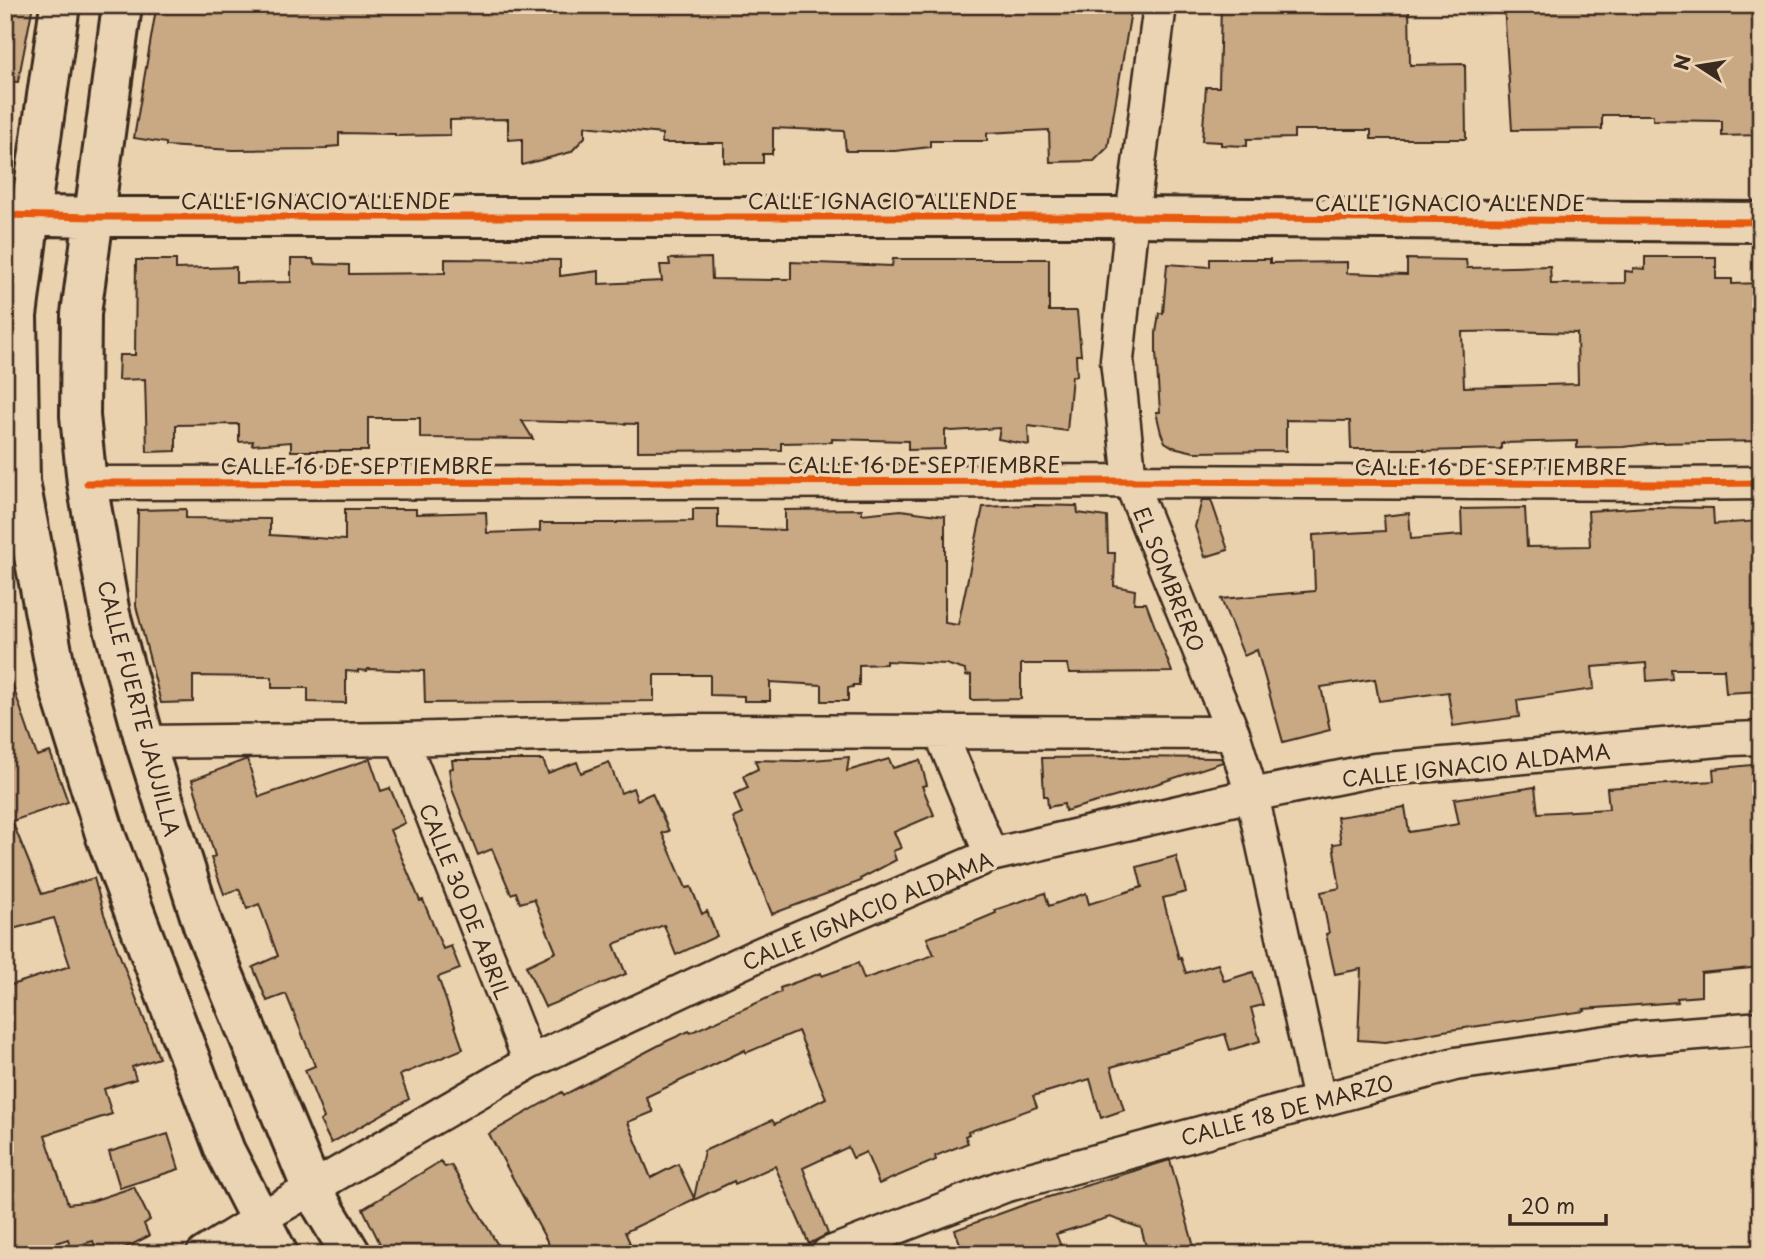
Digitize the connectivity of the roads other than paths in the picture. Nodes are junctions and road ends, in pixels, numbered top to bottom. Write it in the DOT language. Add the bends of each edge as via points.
graph roads {
  1 [pos="60,5"];
  2 [pos="122,5"];
  3 [pos="1160,5"];
  4 [pos="17,215"];
  5 [pos="1132,217"];
  6 [pos="94,218"];
  7 [pos="1761,222"];
  8 [pos="1130,481"];
  9 [pos="13,482"];
  10 [pos="87,483"];
  11 [pos="1761,483"];
  12 [pos="940,731"];
  13 [pos="1233,733"];
  14 [pos="1761,738"];
  15 [pos="402,739"];
  16 [pos="145,742"];
  17 [pos="1252,795"];
  18 [pos="991,855"];
  19 [pos="1761,1028"];
  20 [pos="530,1062"];
  21 [pos="1319,1100"];
  22 [pos="312,1189"];
  23 [pos="259,1219"];
  24 [pos="203,1254"];
  25 [pos="278,1254"];
  26 [pos="351,1254"];
  27 [pos="828,1254"];
  1 -- 4 [label="main road"];
  2 -- 6 [label="main road, CALLE FUERTE JAUJILLA"];
  3 -- 5 [label="street, EL SOMBRERO"];
  4 -- 6 [label="main road, CALLE IGNACIO ALLENDE"];
  4 -- 9 [label="main road"];
  5 -- 6 [label="main road, CALLE IGNACIO ALLENDE"];
  5 -- 7 [label="main road, CALLE IGNACIO ALLENDE"];
  5 -- 8 [label="street, EL SOMBRERO" via="1117,360"];
  6 -- 10 [label="main road, CALLE FUERTE JAUJILLA" via="81,314 80,416"];
  8 -- 10 [label="street, CALLE 16 DE SEPTIEMBRE"];
  8 -- 11 [label="street, CALLE 16 DE SEPTIEMBRE"];
  8 -- 13 [label="street, EL SOMBRERO"];
  9 -- 23 [label="main road" via="58,683 106,837 225,1151"];
  10 -- 16 [label="main road, CALLE FUERTE JAUJILLA" via="110,614"];
  12 -- 13 [label="street"];
  12 -- 15 [label="street"];
  12 -- 18 [label="street"];
  13 -- 17 [label="street, EL SOMBRERO"];
  14 -- 17 [label="street, CALLE IGNACIO ALDAMA" via="1375,770"];
  15 -- 16 [label="street"];
  15 -- 20 [label="street, CALLE 30 DE ABRIL"];
  16 -- 22 [label="main road, CALLE FUERTE JAUJILLA" via="203,925"];
  17 -- 18 [label="street, CALLE IGNACIO ALDAMA"];
  17 -- 21 [label="street, EL SOMBRERO"];
  18 -- 20 [label="street, CALLE IGNACIO ALDAMA"];
  19 -- 21 [label="street, CALLE 18 DE MARZO" via="1635,1038 1455,1064"];
  20 -- 22 [label="street, CALLE IGNACIO ALDAMA"];
  21 -- 27 [label="street, CALLE 18 DE MARZO" via="1004,1186"];
  22 -- 23 [label="street, CALLE IGNACIO ALDAMA"];
  22 -- 26 [label="main road, CALLE FUERTE JAUJILLA"];
  23 -- 24 [label="street, CALLE IGNACIO ALDAMA"];
  23 -- 25 [label="main road"];
}
